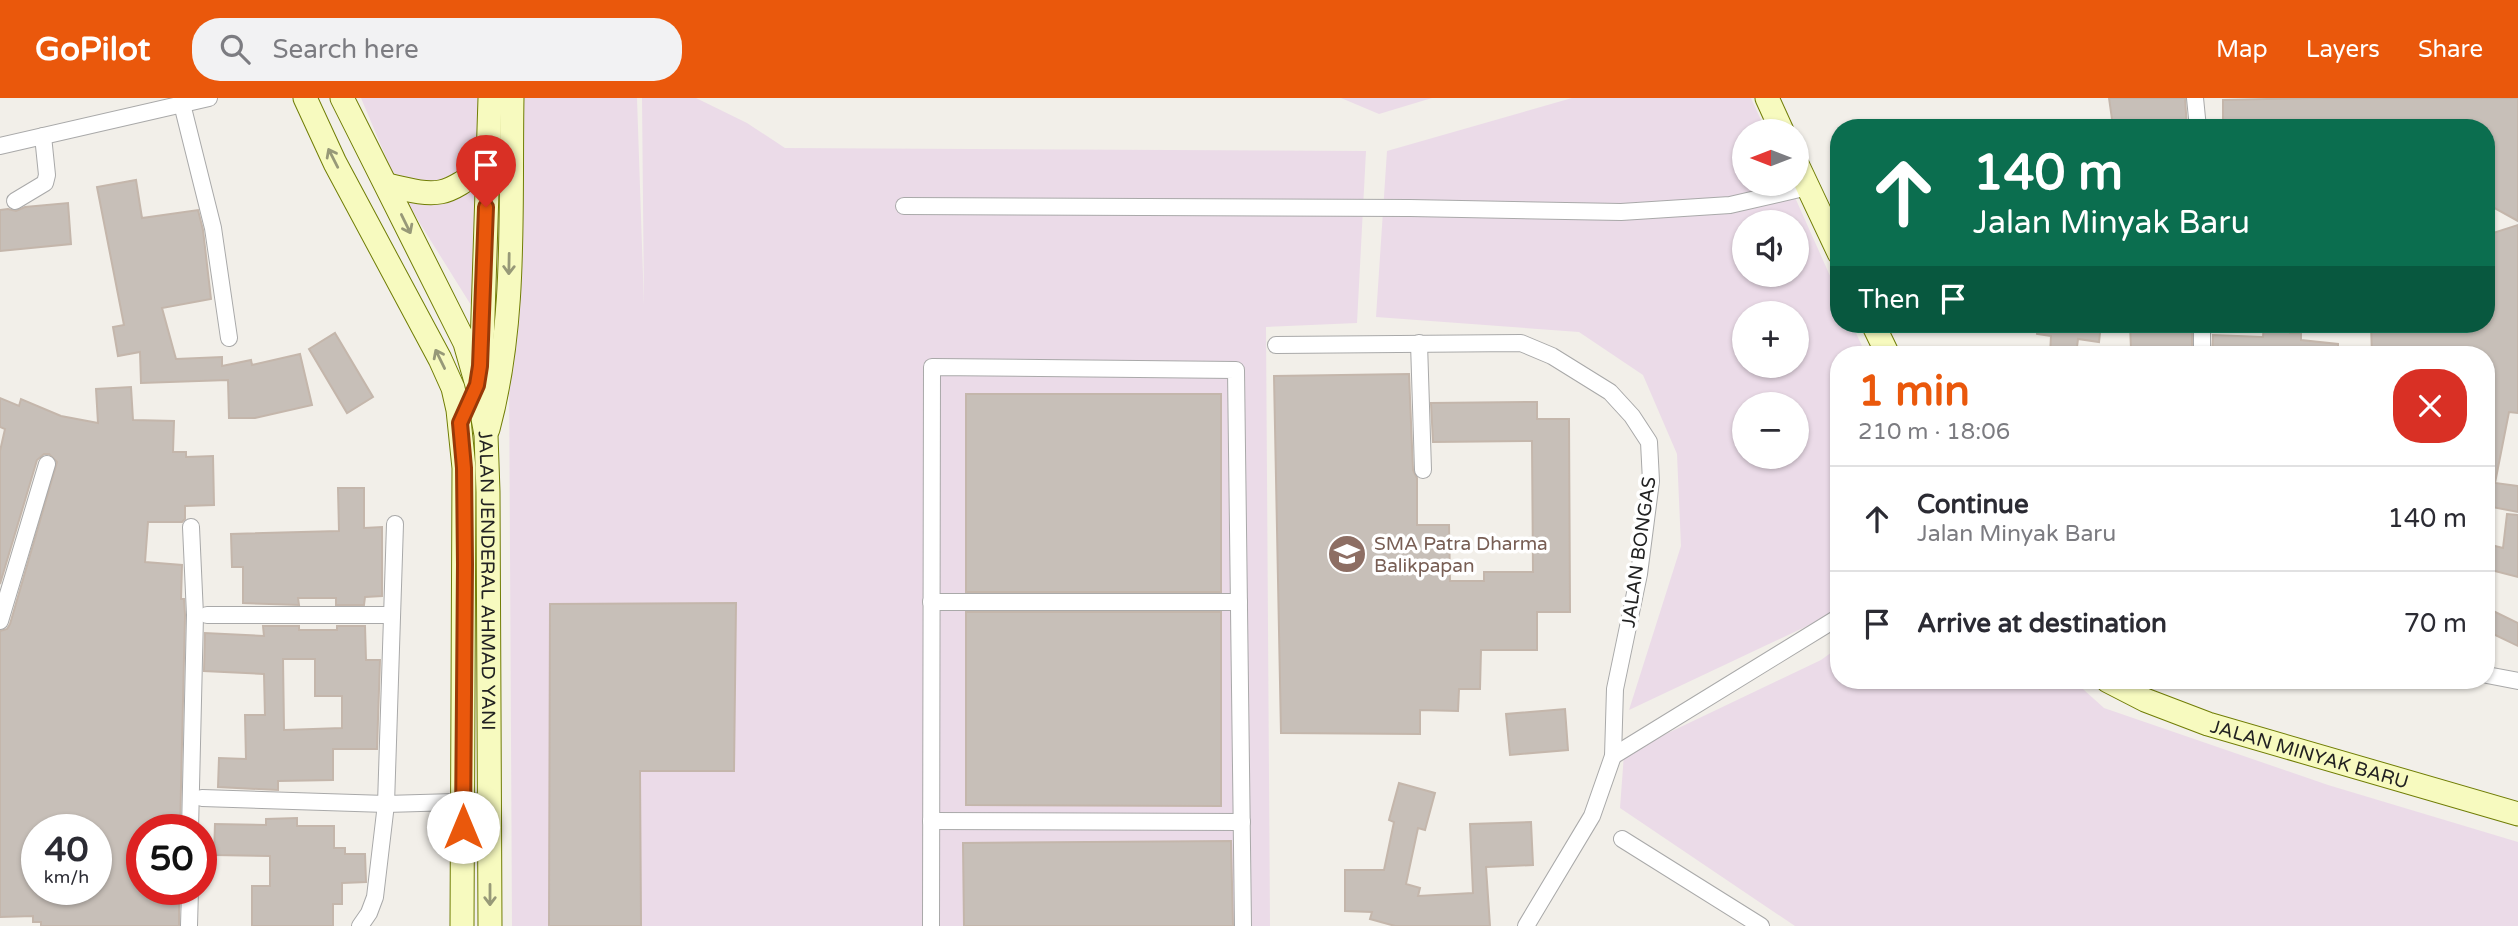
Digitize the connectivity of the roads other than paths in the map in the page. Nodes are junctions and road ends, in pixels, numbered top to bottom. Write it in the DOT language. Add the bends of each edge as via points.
graph roads {
  1 [pos="305,98"];
  2 [pos="342,98"];
  3 [pos="490,98"];
  4 [pos="512,98"];
  5 [pos="1767,98"];
  6 [pos="2195,98"];
  7 [pos="204,99"];
  8 [pos="182,104"];
  9 [pos="1777,119"];
  10 [pos="2197,119"];
  11 [pos="43,136"];
  12 [pos="0,146"];
  13 [pos="487,165"];
  14 [pos="387,185"];
  15 [pos="1810,191"];
  16 [pos="1769,196"];
  17 [pos="15,201"];
  18 [pos="904,206"];
  19 [pos="1830,234"];
  20 [pos="229,338"];
  21 [pos="1419,343"];
  22 [pos="1276,345"];
  23 [pos="477,385"];
  24 [pos="460,423"];
  25 [pos="486,435"];
  26 [pos="47,464"];
  27 [pos="1423,470"];
  28 [pos="395,524"];
  29 [pos="191,527"];
  30 [pos="931,602"];
  31 [pos="1239,602"];
  32 [pos="207,615"];
  33 [pos="392,615"];
  34 [pos="0,621"];
  35 [pos="1830,623"];
  36 [pos="2495,677"];
  37 [pos="2518,681"];
  38 [pos="2124,689"];
  39 [pos="464,727"];
  40 [pos="489,727"];
  41 [pos="1613,756"];
  42 [pos="202,798"];
  43 [pos="489,801"];
  44 [pos="463,802"];
  45 [pos="391,804"];
  46 [pos="190,814"];
  47 [pos="2518,814"];
  48 [pos="931,821"];
  49 [pos="1242,822"];
  50 [pos="1622,839"];
  51 [pos="190,905"];
  52 [pos="189,926"];
  53 [pos="360,926"];
  54 [pos="462,926"];
  55 [pos="490,926"];
  56 [pos="931,926"];
  57 [pos="1243,926"];
  58 [pos="1526,926"];
  59 [pos="1761,926"];
  24 -- 1 [label="main road, JALAN JENDERAL AHMAD YANI, one-way" via="453,388 440,359"];
  2 -- 14 [label="main road, JALAN JENDERAL AHMAD YANI"];
  3 -- 13 [label="main road"];
  4 -- 25 [label="main road, one-way" via="508,294 497,394"];
  5 -- 9 [label="main road"];
  6 -- 10 [label="street"];
  7 -- 8 [label="street"];
  8 -- 11 [label="street"];
  8 -- 20 [label="street" via="213,228"];
  11 -- 12 [label="street"];
  11 -- 17 [label="street" via="45,183"];
  13 -- 14 [label="main road" via="455,188 432,194"];
  13 -- 23 [label="main road"];
  14 -- 23 [label="main road, JALAN JENDERAL AHMAD YANI, one-way" via="465,343"];
  15 -- 19 [label="main road"];
  16 -- 18 [label="street" via="1730,205 1622,212"];
  21 -- 22 [label="street, JALAN BONGAS"];
  21 -- 27 [label="street"];
  21 -- 41 [label="street, JALAN BONGAS" via="1521,343 1542,352 1610,392 1649,442 1651,481 1639,574 1615,689"];
  23 -- 24 [label="main road"];
  23 -- 25 [label="main road, JALAN JENDERAL AHMAD YANI"];
  24 -- 39 [label="main road, JALAN JENDERAL AHMAD YANI"];
  25 -- 40 [label="main road, JALAN JENDERAL AHMAD YANI"];
  26 -- 34 [label="street"];
  28 -- 33 [label="street"];
  29 -- 46 [label="street" via="195,615"];
  30 -- 31 [label="street"];
  30 -- 31 [label="street" via="932,367 1236,370"];
  30 -- 48 [label="street"];
  31 -- 49 [label="street"];
  32 -- 33 [label="street"];
  33 -- 45 [label="street"];
  35 -- 41 [label="street"];
  36 -- 37 [label="street"];
  38 -- 47 [label="main road, JALAN MINYAK BARU" via="2208,724"];
  39 -- 40 [label="main road"];
  39 -- 44 [label="main road, JALAN JENDERAL AHMAD YANI"];
  40 -- 43 [label="main road, JALAN JENDERAL AHMAD YANI"];
  41 -- 58 [label="street, JALAN BONGAS" via="1592,816"];
  42 -- 45 [label="street"];
  43 -- 44 [label="street"];
  43 -- 55 [label="main road, JALAN JENDERAL AHMAD YANI, one-way"];
  44 -- 45 [label="street"];
  44 -- 54 [label="main road, JALAN JENDERAL AHMAD YANI"];
  45 -- 53 [label="street" via="375,897"];
  48 -- 49 [label="street"];
  48 -- 56 [label="street"];
  49 -- 57 [label="street"];
  50 -- 59 [label="street"];
  51 -- 52 [label="street"];
}
